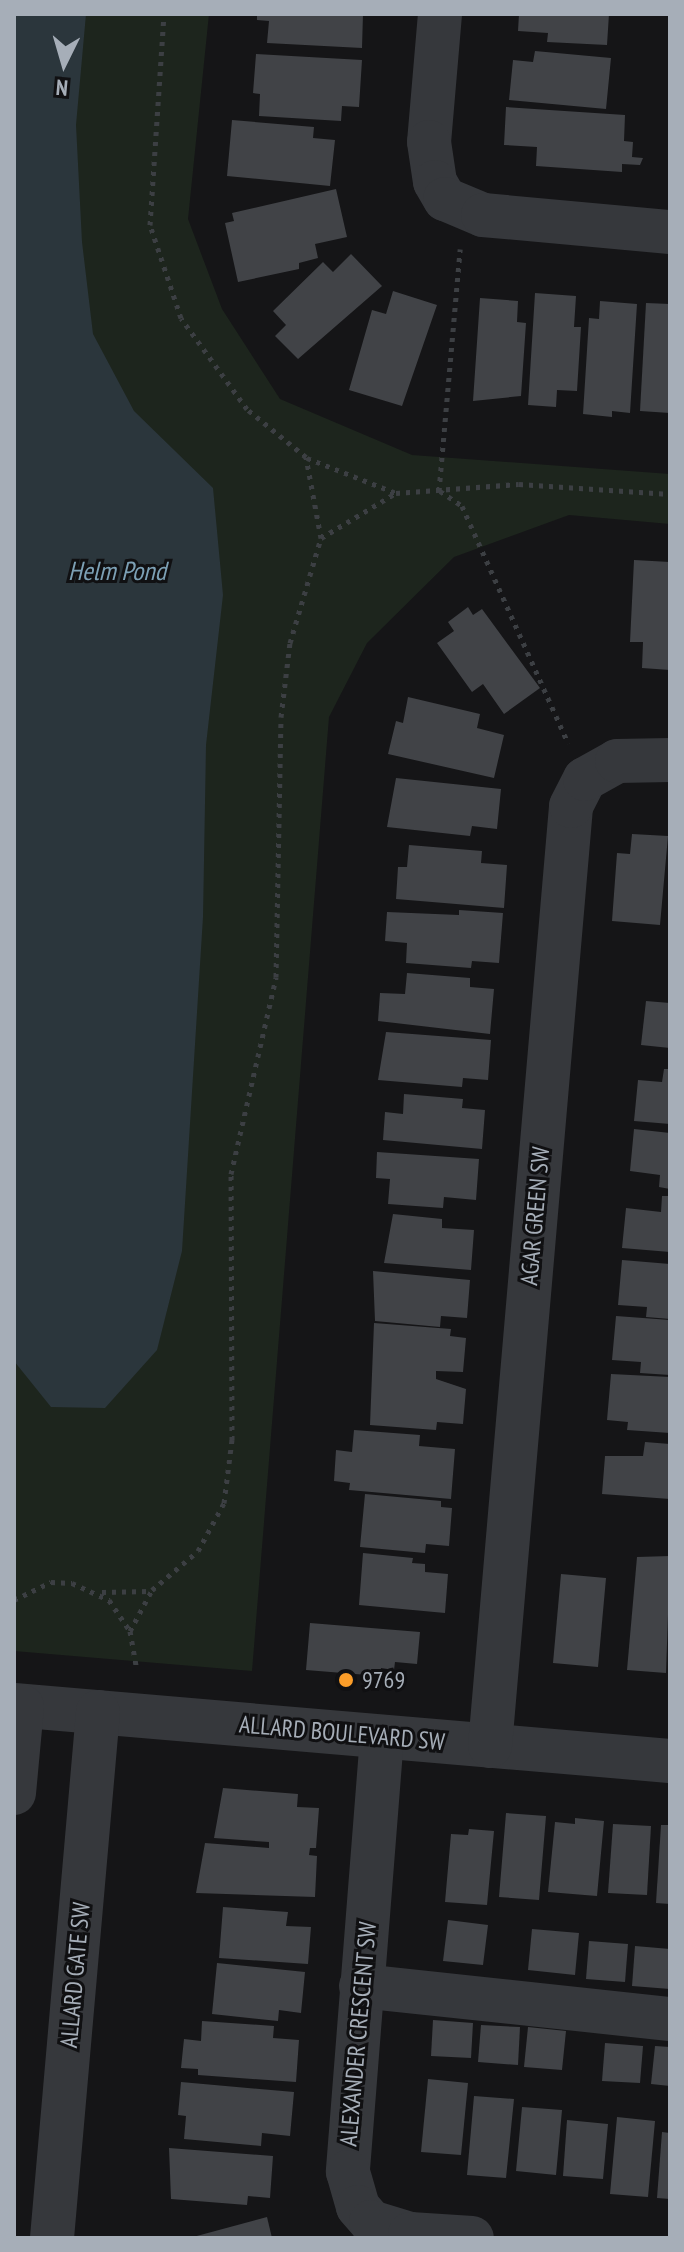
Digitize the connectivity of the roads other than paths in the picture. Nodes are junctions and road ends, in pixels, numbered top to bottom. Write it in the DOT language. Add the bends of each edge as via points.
graph roads {
  1 [pos="440,14"];
  2 [pos="670,232"];
  3 [pos="670,760"];
  4 [pos="18,1706"];
  5 [pos="98,1712"];
  6 [pos="382,1737"];
  7 [pos="490,1746"];
  8 [pos="670,1761"];
  9 [pos="14,1793"];
  10 [pos="361,1986"];
  11 [pos="670,2019"];
  12 [pos="52,2238"];
  13 [pos="472,2238"];
  1 -- 2 [label="street" via="430,165 445,199 463,209"];
  3 -- 7 [label="street, AGAR GREEN SW" via="617,761 585,779 570,820"];
  4 -- 5 [label="street, ALLARD BOULEVARD SW"];
  4 -- 9 [label="street"];
  5 -- 6 [label="street, ALLARD BOULEVARD SW"];
  5 -- 12 [label="street, ALLARD GATE SW"];
  6 -- 7 [label="street, ALLARD BOULEVARD SW"];
  6 -- 10 [label="street, ALEXANDER CRESCENT SW"];
  7 -- 8 [label="street, ALLARD BOULEVARD SW"];
  10 -- 11 [label="street"];
  10 -- 13 [label="street, ALEXANDER CRESCENT SW" via="348,2149 358,2207 389,2231"];
}
